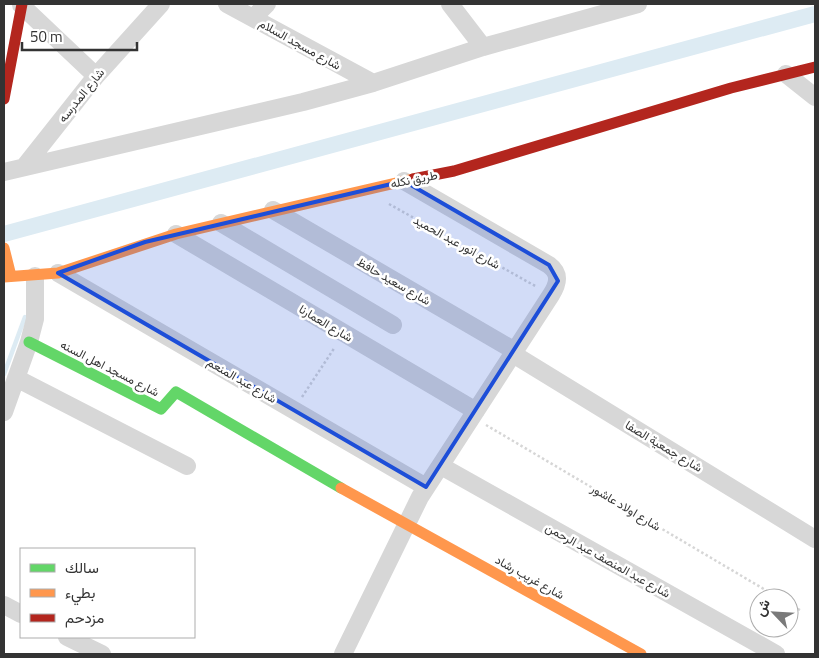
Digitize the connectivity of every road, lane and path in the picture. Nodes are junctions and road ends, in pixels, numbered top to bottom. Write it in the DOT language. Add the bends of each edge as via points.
graph roads {
  1 [pos="161,4"];
  2 [pos="227,4"];
  3 [pos="267,4"];
  4 [pos="450,4"];
  5 [pos="637,4"];
  6 [pos="16,10"];
  7 [pos="253,18"];
  8 [pos="483,47"];
  9 [pos="815,67"];
  10 [pos="786,74"];
  11 [pos="96,76"];
  12 [pos="373,83"];
  13 [pos="815,97"];
  14 [pos="4,99"];
  15 [pos="24,167"];
  16 [pos="4,172"];
  17 [pos="404,181"];
  18 [pos="389,204"];
  19 [pos="274,210"];
  20 [pos="221,223"];
  21 [pos="176,234"];
  22 [pos="4,248"];
  23 [pos="58,273"];
  24 [pos="7,276"];
  25 [pos="35,276"];
  26 [pos="551,295"];
  27 [pos="393,325"];
  28 [pos="344,334"];
  29 [pos="29,342"];
  30 [pos="514,352"];
  31 [pos="16,378"];
  32 [pos="173,393"];
  33 [pos="294,411"];
  34 [pos="4,412"];
  35 [pos="474,414"];
  36 [pos="187,466"];
  37 [pos="441,466"];
  38 [pos="426,487"];
  39 [pos="405,525"];
  40 [pos="815,539"];
  41 [pos="763,588"];
  42 [pos="4,605"];
  43 [pos="20,613"];
  44 [pos="69,638"];
  45 [pos="102,654"];
  46 [pos="343,654"];
  47 [pos="641,654"];
  48 [pos="776,654"];
  1 -- 11 [label="street, شارع المدرسه"];
  2 -- 7 [label="street, شارع مسجد السلام"];
  3 -- 7 [label="street"];
  4 -- 8 [label="street"];
  5 -- 8 [label="street"];
  6 -- 11 [label="street"];
  6 -- 14 [label="street"];
  7 -- 12 [label="street, شارع مسجد السلام"];
  8 -- 12 [label="street"];
  9 -- 10 [label="street, طريق نكله"];
  10 -- 13 [label="street"];
  10 -- 17 [label="street, طريق نكله" via="454,171"];
  11 -- 15 [label="street, شارع المدرسه"];
  12 -- 15 [label="street"];
  15 -- 16 [label="street"];
  17 -- 19 [label="street, طريق نكله"];
  17 -- 26 [label="street" via="553,268 558,282"];
  18 -- 26 [label="path, شارع انور عبد الحميد"];
  19 -- 20 [label="street, طريق نكله"];
  19 -- 30 [label="street, شارع سعيد حافظ"];
  20 -- 21 [label="street, طريق نكله"];
  20 -- 27 [label="street"];
  21 -- 23 [label="street, طريق نكله"];
  21 -- 28 [label="street, شارع العمارنا"];
  22 -- 24 [label="street"];
  23 -- 25 [label="street, طريق نكله"];
  23 -- 33 [label="street, شارع عبد المنعم"];
  24 -- 25 [label="street, طريق نكله"];
  25 -- 29 [label="street" via="34,319"];
  26 -- 30 [label="street"];
  28 -- 33 [label="path"];
  28 -- 35 [label="street, شارع العمارنا"];
  29 -- 31 [label="street"];
  29 -- 32 [label="street, شارع مسجد اهل السنه" via="161,409"];
  30 -- 35 [label="street"];
  30 -- 40 [label="street, شارع جمعية الصفا"];
  31 -- 34 [label="street"];
  31 -- 36 [label="street"];
  32 -- 39 [label="street, شارع غريب رشاد"];
  33 -- 38 [label="street, شارع عبد المنعم"];
  35 -- 37 [label="street"];
  35 -- 41 [label="path, شارع اولاد عاشور"];
  37 -- 38 [label="street"];
  37 -- 48 [label="street, شارع عبد المنصف عبد الرحمن"];
  38 -- 39 [label="street"];
  39 -- 46 [label="street"];
  39 -- 47 [label="street, شارع غريب رشاد"];
  42 -- 43 [label="street"];
  44 -- 45 [label="street"];
}
